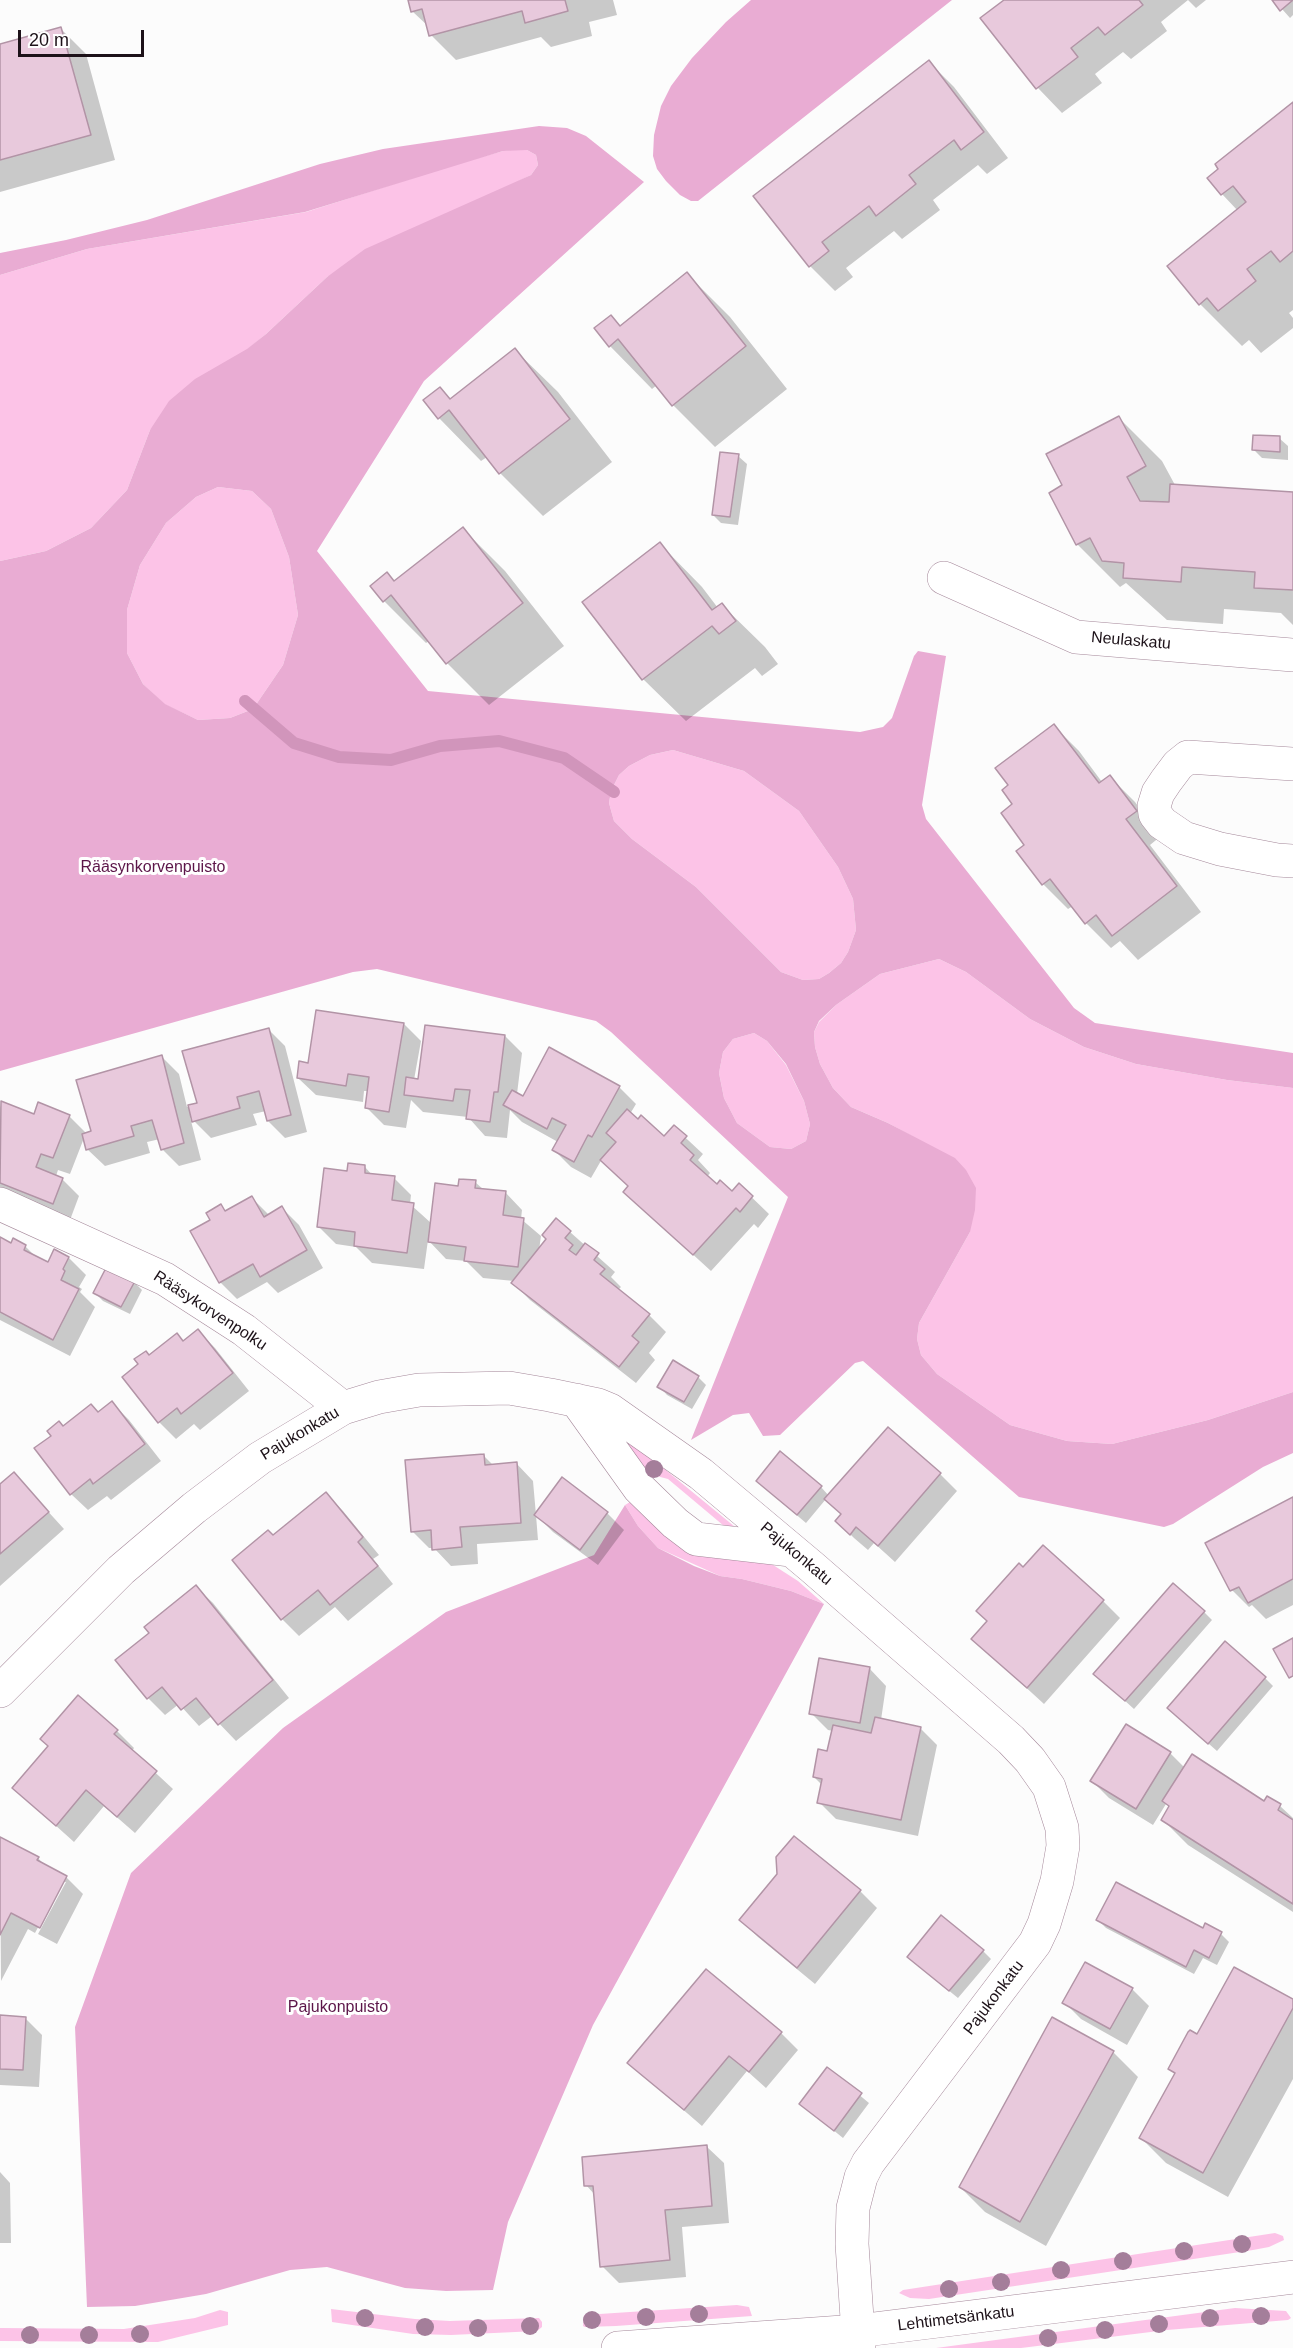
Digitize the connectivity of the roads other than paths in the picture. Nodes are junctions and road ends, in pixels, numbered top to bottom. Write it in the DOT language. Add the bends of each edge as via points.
graph roads {
  1 [pos="944,578"];
  2 [pos="1293,655"];
  3 [pos="1293,764"];
  4 [pos="1292,859"];
  5 [pos="0,1204"];
  6 [pos="576,1401"];
  7 [pos="343,1408"];
  8 [pos="790,1550"];
  9 [pos="0,1691"];
  10 [pos="1293,2277"];
  11 [pos="858,2339"];
  12 [pos="618,2348"];
  1 -- 2 [label="street, Neulaskatu" via="1076,637"];
  3 -- 4 [label="street" via="1188,758 1178,765 1158,793 1154,806 1162,823 1184,838 1220,849"];
  5 -- 7 [label="street, Rääsykorvenpolku" via="165,1279 244,1330"];
  6 -- 7 [label="street, Pajukonkatu" via="509,1388 470,1388 419,1390"];
  6 -- 8 [label="street, Pajukonkatu" via="598,1405 621,1416 700,1474"];
  6 -- 8 [label="street" via="639,1488 696,1539"];
  7 -- 9 [label="street, Pajukonkatu" via="260,1458 194,1508 112,1578"];
  8 -- 11 [label="street, Pajukonkatu" via="1011,1740 1049,1787 1062,1828 1057,1881 1035,1943 861,2177 853,2208 852,2244"];
  10 -- 11 [label="street, Lehtimetsänkatu"];
  11 -- 12 [label="street, Lehtimetsänkatu"];
}
